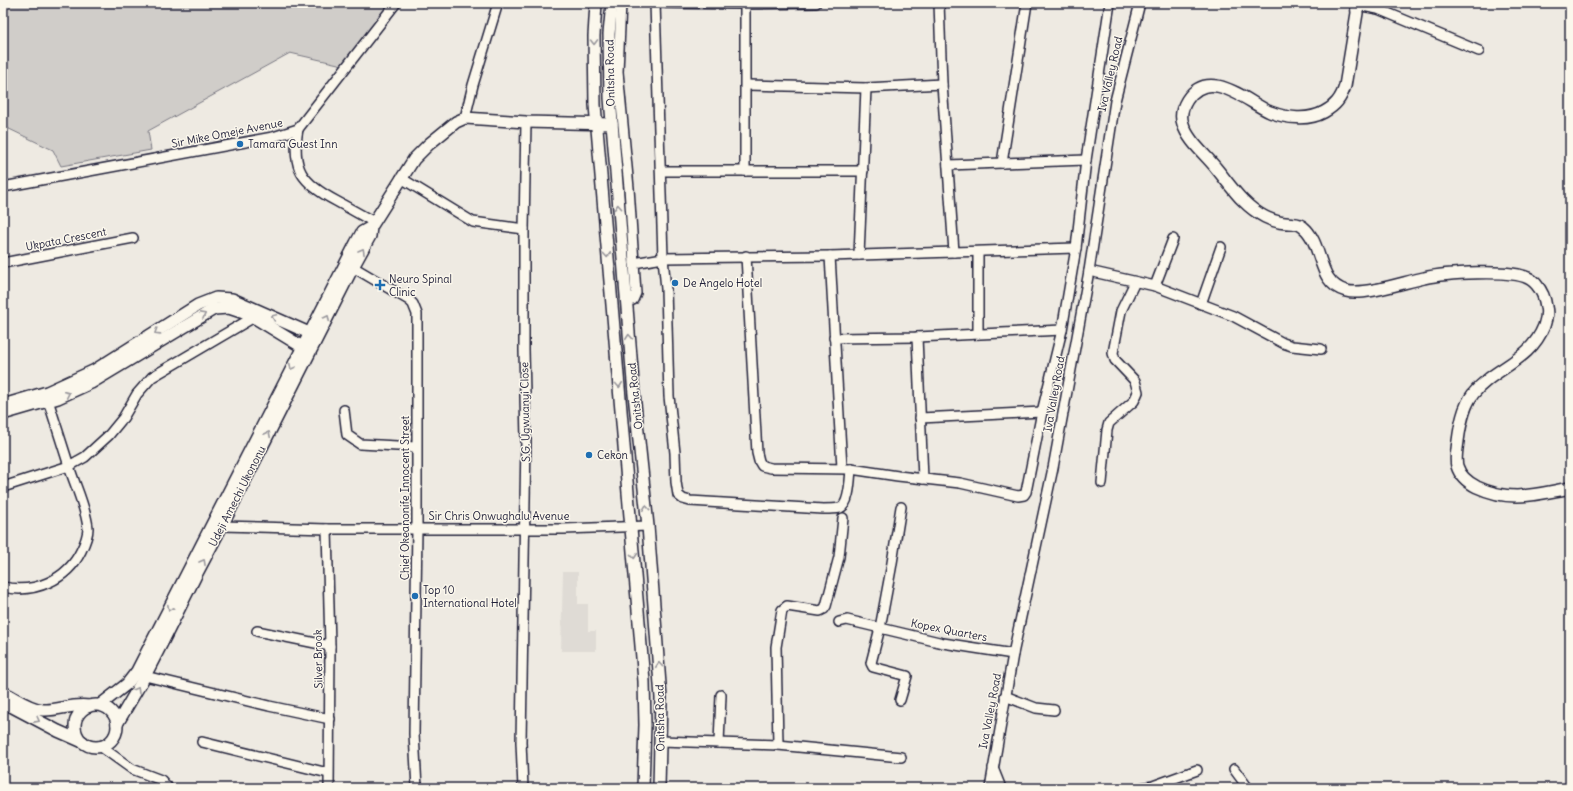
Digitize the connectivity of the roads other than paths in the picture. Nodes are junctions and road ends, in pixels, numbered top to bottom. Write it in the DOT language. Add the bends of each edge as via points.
graph roads {
  1 [pos="396,3"];
  2 [pos="498,3"];
  3 [pos="596,3"];
  4 [pos="612,3"];
  5 [pos="621,3"];
  6 [pos="655,3"];
  7 [pos="816,3"];
  8 [pos="939,3"];
  9 [pos="1027,3"];
  10 [pos="1110,3"];
  11 [pos="1140,3"];
  12 [pos="745,4"];
  13 [pos="1357,4"];
  14 [pos="1479,51"];
  15 [pos="942,84"];
  16 [pos="746,85"];
  17 [pos="866,88"];
  18 [pos="465,118"];
  19 [pos="526,122"];
  20 [pos="597,123"];
  21 [pos="612,124"];
  22 [pos="298,130"];
  23 [pos="1086,160"];
  24 [pos="1002,163"];
  25 [pos="948,165"];
  26 [pos="863,170"];
  27 [pos="661,171"];
  28 [pos="745,171"];
  29 [pos="401,178"];
  30 [pos="3,187"];
  31 [pos="372,224"];
  32 [pos="524,229"];
  33 [pos="133,238"];
  34 [pos="1173,240"];
  35 [pos="1221,247"];
  36 [pos="1076,248"];
  37 [pos="954,252"];
  38 [pos="978,252"];
  39 [pos="859,255"];
  40 [pos="746,256"];
  41 [pos="830,256"];
  42 [pos="662,258"];
  43 [pos="3,263"];
  44 [pos="634,263"];
  45 [pos="353,267"];
  46 [pos="1089,272"];
  47 [pos="1135,282"];
  48 [pos="1155,286"];
  49 [pos="626,301"];
  50 [pos="1201,304"];
  51 [pos="254,317"];
  52 [pos="1062,330"];
  53 [pos="978,334"];
  54 [pos="314,335"];
  55 [pos="917,337"];
  56 [pos="834,338"];
  57 [pos="307,349"];
  58 [pos="1321,349"];
  59 [pos="48,400"];
  60 [pos="3,405"];
  61 [pos="344,410"];
  62 [pos="1042,412"];
  63 [pos="3,414"];
  64 [pos="920,418"];
  65 [pos="416,447"];
  66 [pos="69,466"];
  67 [pos="842,468"];
  68 [pos="851,468"];
  69 [pos="924,479"];
  70 [pos="1102,483"];
  71 [pos="3,487"];
  72 [pos="1570,488"];
  73 [pos="901,507"];
  74 [pos="843,518"];
  75 [pos="222,526"];
  76 [pos="648,526"];
  77 [pos="631,527"];
  78 [pos="418,528"];
  79 [pos="524,528"];
  80 [pos="327,529"];
  81 [pos="191,575"];
  82 [pos="3,586"];
  83 [pos="839,622"];
  84 [pos="880,628"];
  85 [pos="257,631"];
  86 [pos="330,646"];
  87 [pos="1013,654"];
  88 [pos="145,676"];
  89 [pos="3,692"];
  90 [pos="721,695"];
  91 [pos="1005,696"];
  92 [pos="900,700"];
  93 [pos="3,702"];
  94 [pos="89,706"];
  95 [pos="100,706"];
  96 [pos="1054,710"];
  97 [pos="330,719"];
  98 [pos="117,724"];
  99 [pos="661,741"];
  100 [pos="202,742"];
  101 [pos="85,743"];
  102 [pos="719,743"];
  103 [pos="778,745"];
  104 [pos="100,746"];
  105 [pos="901,757"];
  106 [pos="992,767"];
  107 [pos="1196,770"];
  108 [pos="1234,770"];
  109 [pos="328,773"];
  110 [pos="168,788"];
  111 [pos="329,788"];
  112 [pos="417,788"];
  113 [pos="523,788"];
  114 [pos="643,788"];
  115 [pos="659,788"];
  116 [pos="990,788"];
  117 [pos="1001,788"];
  118 [pos="1141,788"];
  119 [pos="1248,788"];
  1 -- 22 [label="street, Sir Mike Omeje Avenue"];
  2 -- 18 [label="street"];
  3 -- 20 [label="main road, Onitsha Road, one-way" via="594,36"];
  4 -- 21 [label="main road, Onitsha Road" via="609,34"];
  5 -- 44 [label="street" via="618,72"];
  6 -- 12 [label="street"];
  6 -- 27 [label="street"];
  7 -- 12 [label="street"];
  8 -- 15 [label="street"];
  9 -- 24 [label="street"];
  10 -- 23 [label="street"];
  11 -- 46 [label="street, Iva Valley Road" via="1115,101"];
  12 -- 16 [label="street"];
  13 -- 14 [label="street" via="1378,9"];
  13 -- 72 [label="main road" via="1342,95 1332,107 1309,118 1288,117 1270,112 1232,91 1206,86 1184,103 1184,128 1192,141 1246,204 1276,222 1303,226 1318,252 1329,280 1344,291 1361,292 1457,273 1513,274 1528,278 1537,285 1542,293 1547,314 1541,332 1527,352 1482,385 1470,399 1459,434 1457,466 1468,482 1492,494 1520,497"];
  15 -- 17 [label="street"];
  15 -- 25 [label="street"];
  16 -- 17 [label="street"];
  16 -- 28 [label="street"];
  17 -- 26 [label="street"];
  18 -- 19 [label="main road"];
  18 -- 29 [label="main road" via="456,122 429,144 414,159"];
  19 -- 20 [label="main road"];
  19 -- 32 [label="street, S.G. Ugwuanyi Close"];
  20 -- 21 [label="main road"];
  20 -- 77 [label="main road, Onitsha Road, one-way"];
  49 -- 21 [label="main road, Onitsha Road, one-way"];
  22 -- 30 [label="street, Sir Mike Omeje Avenue" via="273,137"];
  22 -- 31 [label="street" via="296,152 301,172 307,182"];
  23 -- 24 [label="street"];
  23 -- 36 [label="street"];
  24 -- 25 [label="street"];
  25 -- 37 [label="street"];
  26 -- 28 [label="street"];
  26 -- 39 [label="street"];
  27 -- 28 [label="street"];
  27 -- 42 [label="street"];
  29 -- 31 [label="main road"];
  29 -- 32 [label="street" via="474,222"];
  45 -- 31 [label="main road, Udeji Amechi Ukononu, one-way" via="370,236"];
  31 -- 54 [label="main road" via="362,232 356,243"];
  32 -- 79 [label="street, S.G. Ugwuanyi Close"];
  33 -- 43 [label="street, Ukpata Crescent"];
  34 -- 48 [label="street"];
  35 -- 50 [label="street"];
  36 -- 38 [label="street"];
  36 -- 52 [label="street"];
  37 -- 38 [label="street"];
  37 -- 39 [label="street"];
  38 -- 53 [label="street"];
  39 -- 41 [label="street"];
  40 -- 41 [label="street"];
  40 -- 42 [label="street"];
  40 -- 67 [label="street" via="759,461 762,466 771,468"];
  41 -- 56 [label="street"];
  42 -- 44 [label="street"];
  42 -- 68 [label="street" via="666,289 669,396 678,495 690,501 839,508 848,497"];
  44 -- 49 [label="street" via="636,293 633,300"];
  54 -- 45 [label="main road, Udeji Amechi Ukononu, one-way"];
  45 -- 65 [label="street, Chief Okeanonife Innocent Street" via="409,300 415,308 418,339"];
  46 -- 47 [label="street"];
  46 -- 87 [label="street, Iva Valley Road" via="1053,468"];
  47 -- 48 [label="street"];
  47 -- 70 [label="street" via="1121,311 1113,353 1115,360 1135,381 1138,392 1134,401 1110,422"];
  48 -- 50 [label="street"];
  76 -- 49 [label="main road, Onitsha Road, one-way"];
  50 -- 58 [label="street" via="1233,316 1283,343"];
  51 -- 57 [label="main road"];
  59 -- 51 [label="main road, one-way" via="91,383 214,309 229,308"];
  51 -- 66 [label="street" via="152,377 109,435 85,457"];
  52 -- 53 [label="street"];
  52 -- 62 [label="street"];
  53 -- 55 [label="street"];
  54 -- 57 [label="main road, Udeji Amechi Ukononu"];
  54 -- 60 [label="main road, one-way" via="232,299 216,298 198,305 95,370 47,392"];
  55 -- 56 [label="street"];
  55 -- 64 [label="street"];
  56 -- 67 [label="street"];
  75 -- 57 [label="main road, Udeji Amechi Ukononu, one-way"];
  57 -- 81 [label="main road, Udeji Amechi Ukononu, one-way" via="248,452"];
  59 -- 63 [label="main road"];
  59 -- 66 [label="street"];
  61 -- 65 [label="street" via="347,434 356,442"];
  62 -- 64 [label="street"];
  62 -- 69 [label="street" via="1024,495 1004,494"];
  64 -- 69 [label="street"];
  65 -- 78 [label="street, Chief Okeanonife Innocent Street"];
  66 -- 71 [label="street"];
  66 -- 82 [label="street" via="88,529 85,544 79,555 70,568 54,580 24,588"];
  67 -- 68 [label="street"];
  68 -- 69 [label="street"];
  73 -- 84 [label="street"];
  74 -- 103 [label="street" via="838,557 826,606 820,611 787,606 781,613 776,647"];
  75 -- 80 [label="street, Sir Chris Onwughalu Avenue"];
  81 -- 75 [label="main road, Udeji Amechi Ukononu, one-way"];
  76 -- 77 [label="street, Sir Chris Onwughalu Avenue"];
  99 -- 76 [label="main road, Onitsha Road, one-way" via="661,698"];
  77 -- 79 [label="street, Sir Chris Onwughalu Avenue"];
  77 -- 114 [label="main road, Onitsha Road, one-way" via="644,681"];
  78 -- 79 [label="street, Sir Chris Onwughalu Avenue"];
  78 -- 80 [label="street, Sir Chris Onwughalu Avenue"];
  78 -- 112 [label="street, Chief Okeanonife Innocent Street" via="414,734"];
  79 -- 113 [label="street, S.G. Ugwuanyi Close" via="521,742"];
  80 -- 86 [label="street, Silver Brook"];
  81 -- 88 [label="main road, Udeji Amechi Ukononu"];
  81 -- 95 [label="main road, Udeji Amechi Ukononu, one-way" via="137,671 127,684"];
  83 -- 84 [label="street, Kopex Quarters" via="847,620"];
  84 -- 87 [label="street, Kopex Quarters" via="943,643"];
  84 -- 92 [label="street" via="871,660 873,667 907,676"];
  85 -- 86 [label="street"];
  86 -- 97 [label="street, Silver Brook"];
  87 -- 91 [label="street, Iva Valley Road"];
  88 -- 97 [label="street"];
  98 -- 88 [label="main road, Udeji Amechi Ukononu, one-way"];
  89 -- 94 [label="main road" via="38,709"];
  90 -- 102 [label="street"];
  91 -- 96 [label="street" via="1036,708"];
  91 -- 106 [label="street, Iva Valley Road"];
  93 -- 101 [label="main road, one-way"];
  94 -- 95 [label="main road"];
  94 -- 101 [label="main road" via="76,720 77,733"];
  95 -- 98 [label="main road" via="112,712"];
  97 -- 109 [label="street, Silver Brook"];
  98 -- 104 [label="main road" via="117,730 111,740"];
  99 -- 102 [label="street"];
  99 -- 115 [label="main road, Onitsha Road"];
  100 -- 109 [label="street"];
  101 -- 104 [label="main road"];
  102 -- 103 [label="street"];
  103 -- 105 [label="street"];
  104 -- 110 [label="street" via="132,769 161,780"];
  106 -- 116 [label="street, Iva Valley Road"];
  106 -- 117 [label="street"];
  107 -- 118 [label="street"];
  108 -- 119 [label="street"];
  109 -- 111 [label="street, Silver Brook"];
}
